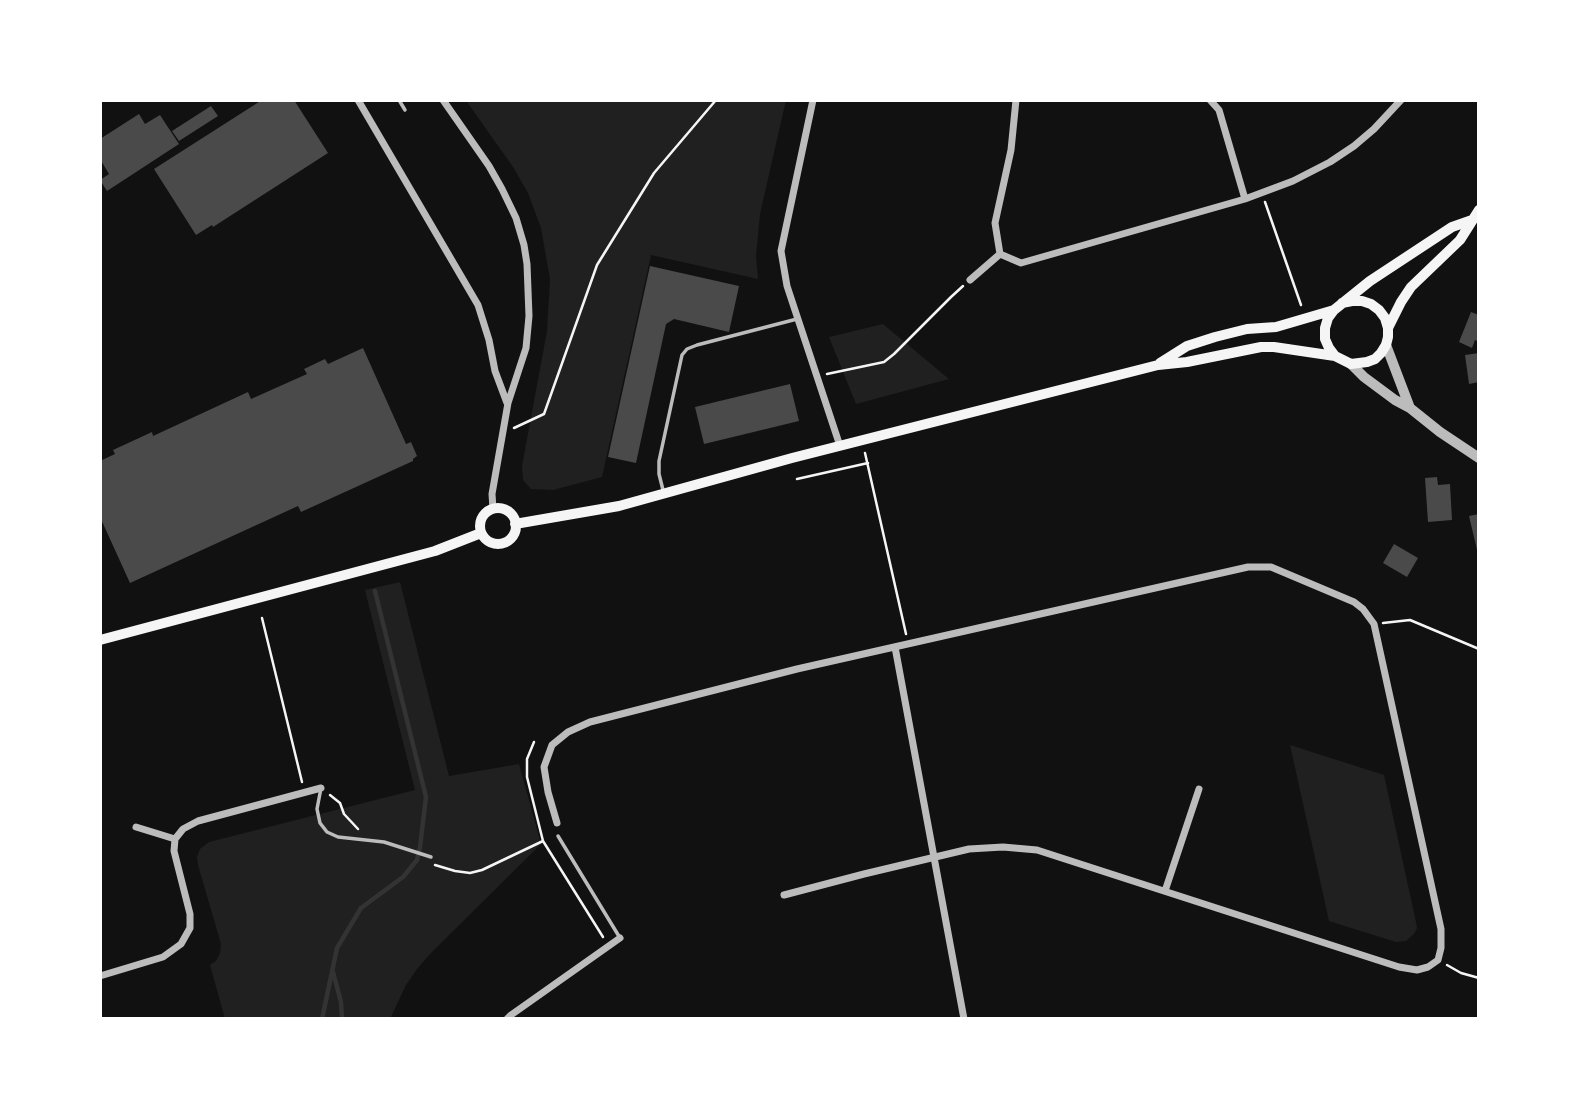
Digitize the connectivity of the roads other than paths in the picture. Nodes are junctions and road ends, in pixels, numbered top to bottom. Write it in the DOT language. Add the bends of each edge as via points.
graph roads {
  1 [pos="358,100"];
  2 [pos="399,100"];
  3 [pos="443,100"];
  4 [pos="813,100"];
  5 [pos="1016,100"];
  6 [pos="1210,100"];
  7 [pos="1401,100"];
  8 [pos="405,110"];
  9 [pos="1245,199"];
  10 [pos="1479,211"];
  11 [pos="1472,220"];
  12 [pos="1000,254"];
  13 [pos="970,280"];
  14 [pos="1338,307"];
  15 [pos="797,319"];
  16 [pos="1388,328"];
  17 [pos="1386,345"];
  18 [pos="1335,356"];
  19 [pos="1351,364"];
  20 [pos="1158,365"];
  21 [pos="508,403"];
  22 [pos="1410,408"];
  23 [pos="840,446"];
  24 [pos="1479,458"];
  25 [pos="664,494"];
  26 [pos="493,509"];
  27 [pos="515,524"];
  28 [pos="481,533"];
  29 [pos="100,640"];
  30 [pos="895,647"];
  31 [pos="321,788"];
  32 [pos="1199,789"];
  33 [pos="557,823"];
  34 [pos="136,827"];
  35 [pos="558,836"];
  36 [pos="174,839"];
  37 [pos="933,857"];
  38 [pos="431,858"];
  39 [pos="1165,891"];
  40 [pos="784,895"];
  41 [pos="620,938"];
  42 [pos="100,976"];
  43 [pos="507,1019"];
  44 [pos="964,1019"];
  1 -- 21 [label="street" via="478,305"];
  2 -- 8 [label="lane"];
  3 -- 21 [label="street" via="502,188 524,245 529,287 526,348"];
  4 -- 15 [label="street" via="781,251"];
  5 -- 12 [label="street" via="995,223"];
  6 -- 9 [label="street" via="1219,110"];
  7 -- 9 [label="street" via="1374,129 1331,162"];
  9 -- 12 [label="street" via="1021,263"];
  10 -- 11 [label="main road"];
  11 -- 14 [label="main road" via="1452,227"];
  11 -- 16 [label="main road" via="1460,240 1411,288"];
  12 -- 13 [label="street"];
  14 -- 16 [label="main road" via="1352,301 1371,304"];
  14 -- 18 [label="main road" via="1325,328"];
  14 -- 20 [label="main road" via="1276,327 1247,329 1187,346"];
  15 -- 23 [label="street"];
  15 -- 25 [label="lane" via="705,342 682,355 659,461"];
  16 -- 17 [label="main road"];
  17 -- 19 [label="main road" via="1374,359"];
  17 -- 22 [label="street"];
  18 -- 19 [label="main road"];
  18 -- 20 [label="main road" via="1261,347"];
  19 -- 22 [label="street"];
  20 -- 23 [label="main road"];
  21 -- 26 [label="street"];
  22 -- 24 [label="street"];
  23 -- 25 [label="main road"];
  25 -- 27 [label="main road"];
  26 -- 27 [label="main road" via="510,513"];
  26 -- 28 [label="main road" via="483,515"];
  27 -- 28 [label="main road" via="505,543 493,544"];
  28 -- 29 [label="main road" via="435,551"];
  30 -- 33 [label="street" via="590,722 568,732 552,745 544,767"];
  30 -- 37 [label="street"];
  30 -- 39 [label="street" via="1248,567 1271,567 1363,608 1374,624 1441,929 1438,960 1417,970 1399,967"];
  31 -- 36 [label="street" via="198,821"];
  31 -- 38 [label="lane" via="317,809 327,832 384,842"];
  32 -- 39 [label="street"];
  34 -- 36 [label="street"];
  35 -- 41 [label="lane"];
  36 -- 42 [label="street" via="190,928 181,944 163,957"];
  37 -- 39 [label="street" via="969,849 1037,850"];
  37 -- 40 [label="street"];
  37 -- 44 [label="street"];
  41 -- 43 [label="street"];
}
